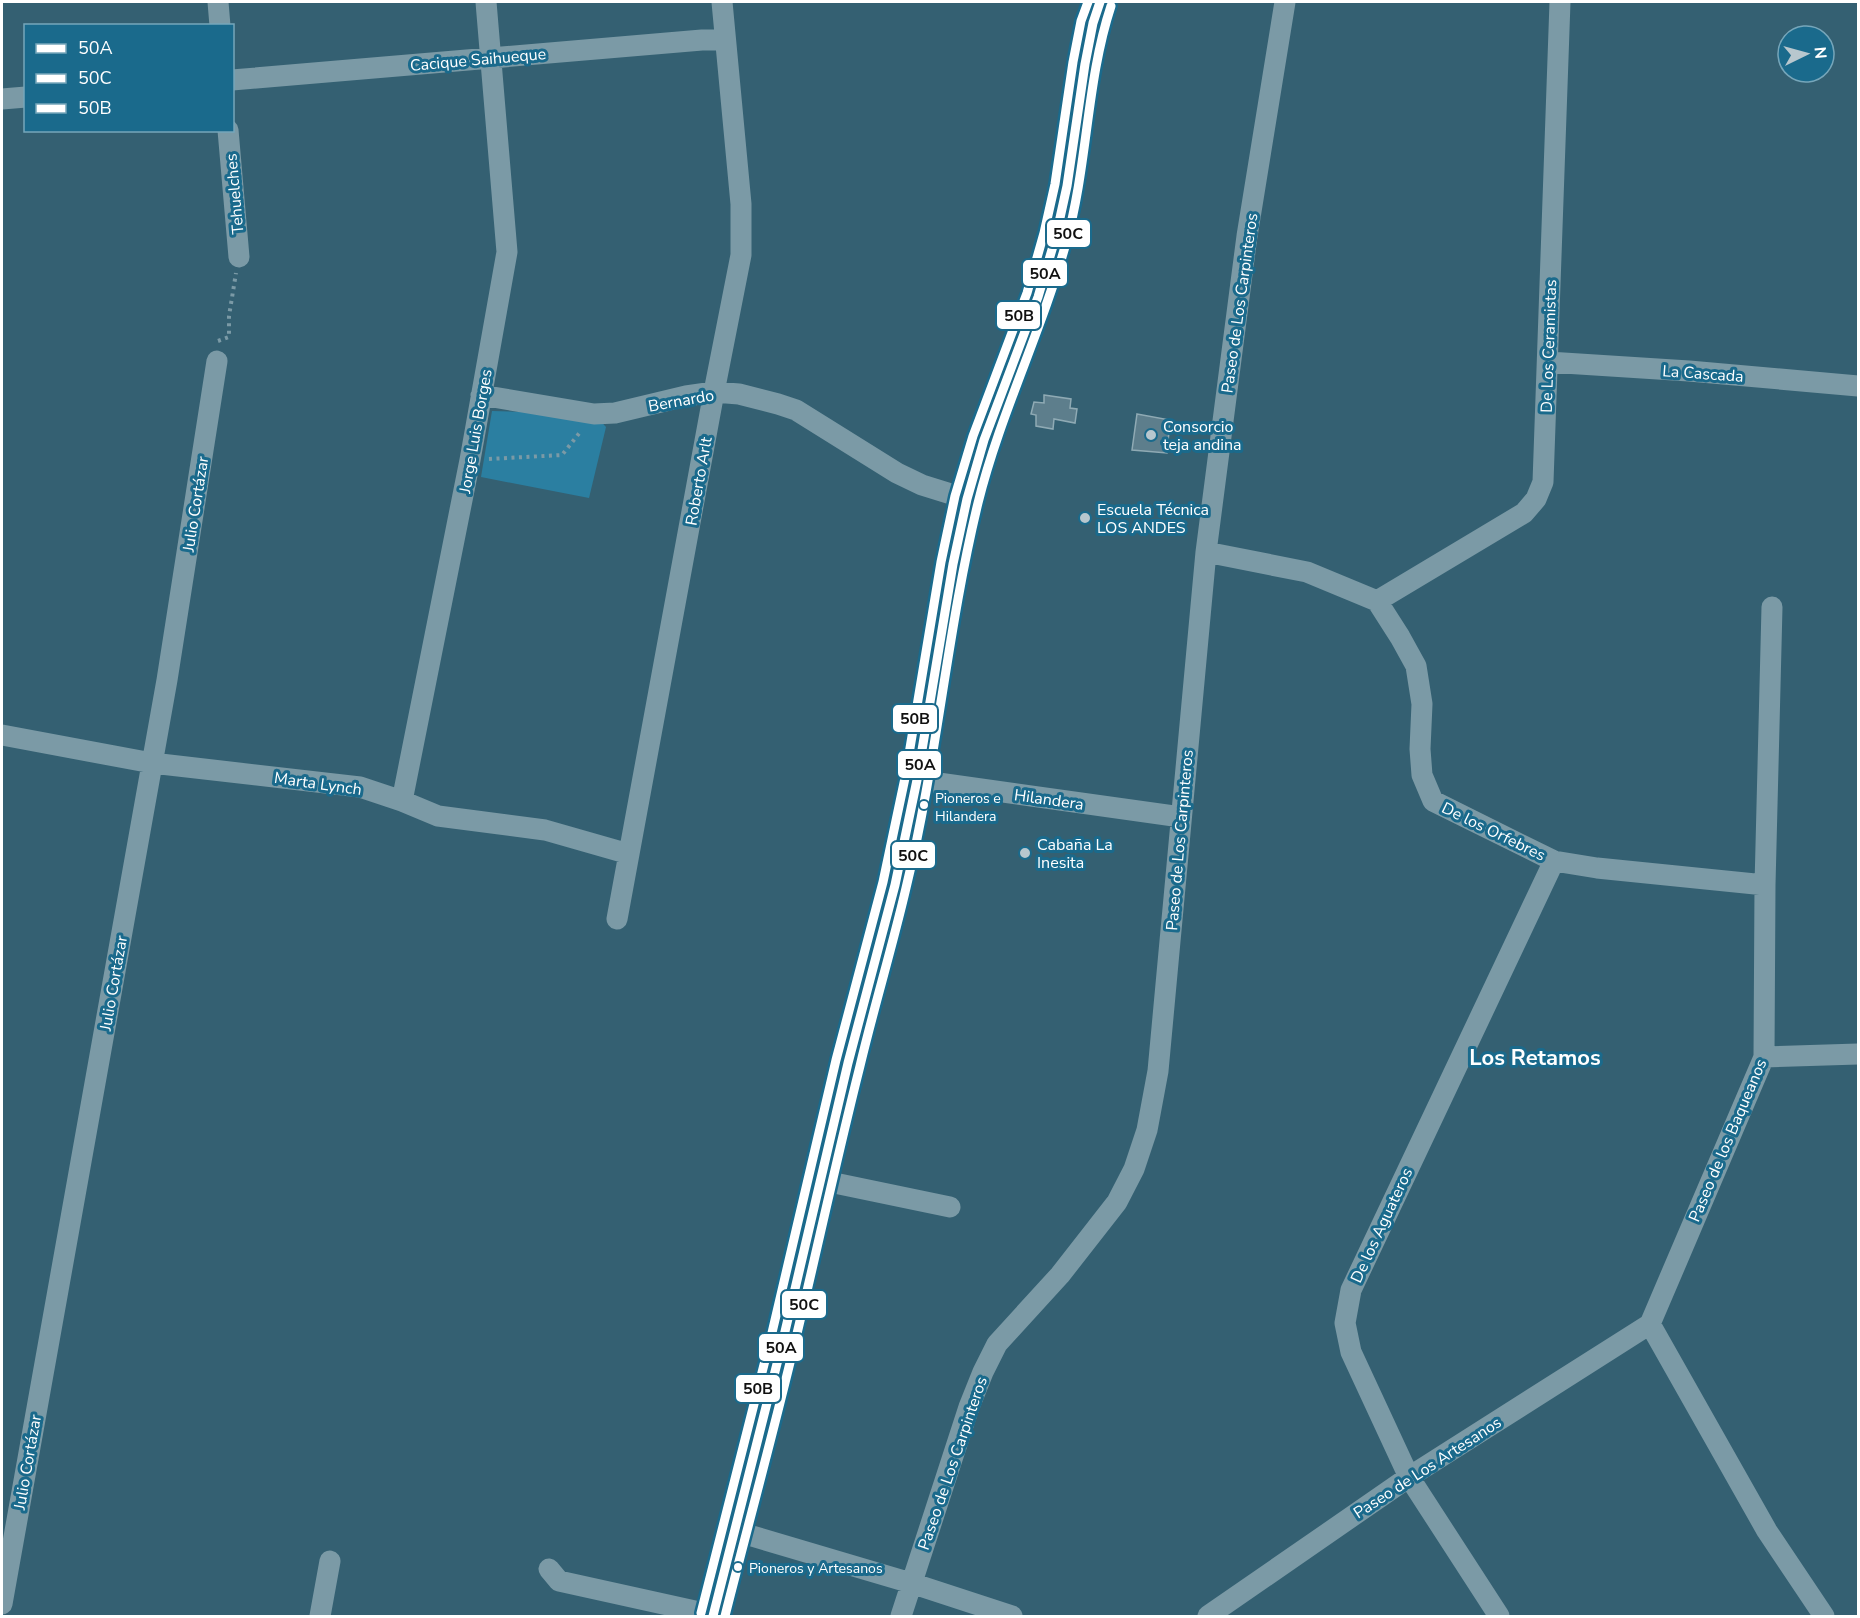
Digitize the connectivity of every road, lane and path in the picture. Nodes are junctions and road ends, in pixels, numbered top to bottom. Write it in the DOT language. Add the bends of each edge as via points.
graph roads {
  1 [pos="218,2"];
  2 [pos="486,2"];
  3 [pos="722,2"];
  4 [pos="1100,2"];
  5 [pos="1285,2"];
  6 [pos="1560,2"];
  7 [pos="220,24"];
  8 [pos="724,40"];
  9 [pos="490,58"];
  10 [pos="234,81"];
  11 [pos="24,97"];
  12 [pos="2,99"];
  13 [pos="228,132"];
  14 [pos="239,257"];
  15 [pos="217,361"];
  16 [pos="1548,362"];
  17 [pos="1858,386"];
  18 [pos="714,392"];
  19 [pos="481,395"];
  20 [pos="594,414"];
  21 [pos="470,460"];
  22 [pos="967,499"];
  23 [pos="1206,552"];
  24 [pos="1377,602"];
  25 [pos="1772,607"];
  26 [pos="2,735"];
  27 [pos="152,763"];
  28 [pos="917,780"];
  29 [pos="402,801"];
  30 [pos="1181,817"];
  31 [pos="629,854"];
  32 [pos="1554,861"];
  33 [pos="1765,885"];
  34 [pos="617,919"];
  35 [pos="1858,1054"];
  36 [pos="1764,1057"];
  37 [pos="820,1180"];
  38 [pos="950,1207"];
  39 [pos="1650,1324"];
  40 [pos="1409,1477"];
  41 [pos="735,1531"];
  42 [pos="330,1561"];
  43 [pos="549,1569"];
  44 [pos="911,1583"];
  45 [pos="2,1604"];
  46 [pos="713,1616"];
  47 [pos="320,1617"];
  48 [pos="901,1617"];
  49 [pos="1012,1617"];
  50 [pos="1208,1617"];
  51 [pos="1499,1617"];
  52 [pos="1824,1617"];
  1 -- 7 [label="street"];
  2 -- 9 [label="street, Jorge Luis Borges"];
  3 -- 8 [label="street, Roberto Arlt"];
  4 -- 22 [label="main road" via="1085,64 1056,236"];
  5 -- 23 [label="street, Paseo de Los Carpinteros" via="1247,236"];
  6 -- 16 [label="street, De Los Ceramistas"];
  8 -- 9 [label="street, Cacique Saihueque"];
  8 -- 18 [label="street, Roberto Arlt" via="741,204 741,255"];
  9 -- 10 [label="street, Cacique Saihueque"];
  9 -- 19 [label="street, Jorge Luis Borges" via="507,252"];
  11 -- 12 [label="street"];
  13 -- 14 [label="street, Tehuelches"];
  14 -- 15 [label="path" via="229,337 218,341 221,354"];
  15 -- 27 [label="street, Julio Cortázar"];
  16 -- 17 [label="street, La Cascada"];
  16 -- 24 [label="street, De Los Ceramistas" via="1543,482 1536,499 1524,513"];
  18 -- 20 [label="street, Bernardo"];
  18 -- 22 [label="street, Bernardo" via="739,394 796,410 897,473"];
  18 -- 31 [label="street, Roberto Arlt"];
  19 -- 20 [label="street, Bernardo"];
  19 -- 21 [label="street, Jorge Luis Borges"];
  20 -- 21 [label="path" via="562,455"];
  21 -- 29 [label="street, Jorge Luis Borges"];
  22 -- 28 [label="main road"];
  23 -- 24 [label="street" via="1307,572"];
  23 -- 30 [label="street, Paseo de Los Carpinteros"];
  24 -- 32 [label="street, De los Orfebres" via="1416,666 1422,704 1422,775 1433,801"];
  25 -- 33 [label="street, Paseo de los Baqueanos"];
  26 -- 27 [label="street, Marta Lynch"];
  27 -- 29 [label="street, Marta Lynch" via="360,788"];
  27 -- 45 [label="street, Julio Cortázar"];
  28 -- 30 [label="street, Hilandera"];
  28 -- 37 [label="main road" via="895,885"];
  29 -- 31 [label="street, Marta Lynch" via="438,816 545,830"];
  30 -- 44 [label="street, Paseo de Los Carpinteros" via="1158,1071 1147,1130 1134,1169 1117,1202 1060,1275 998,1344 969,1407"];
  31 -- 34 [label="street, Roberto Arlt"];
  32 -- 33 [label="street, De los Orfebres"];
  32 -- 40 [label="street, De los Aguateros" via="1351,1290 1344,1323 1351,1352"];
  33 -- 36 [label="street, Paseo de los Baqueanos"];
  35 -- 36 [label="street"];
  36 -- 39 [label="street, Paseo de los Baqueanos"];
  37 -- 38 [label="street"];
  37 -- 41 [label="main road"];
  39 -- 40 [label="street, Paseo de Los Artesanos"];
  39 -- 52 [label="street" via="1767,1531"];
  40 -- 50 [label="street, Paseo de Los Artesanos"];
  40 -- 51 [label="street, De los Aguateros"];
  41 -- 44 [label="street"];
  41 -- 46 [label="main road"];
  42 -- 47 [label="street"];
  43 -- 46 [label="street" via="559,1581"];
  44 -- 48 [label="street, Paseo de Los Carpinteros"];
  44 -- 49 [label="street"];
}
